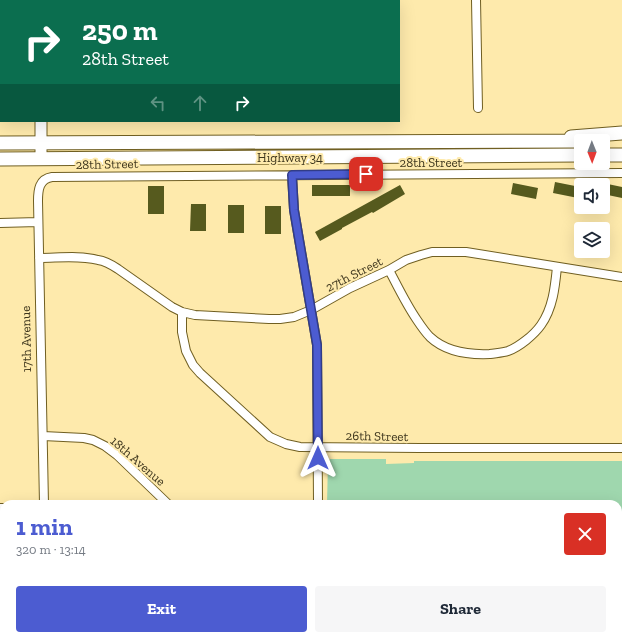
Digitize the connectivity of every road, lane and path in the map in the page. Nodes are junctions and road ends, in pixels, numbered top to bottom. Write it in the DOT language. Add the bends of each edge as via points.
graph roads {
  1 [pos="476,0"];
  2 [pos="478,108"];
  3 [pos="41,122"];
  4 [pos="622,133"];
  5 [pos="574,141"];
  6 [pos="610,141"];
  7 [pos="622,141"];
  8 [pos="41,142"];
  9 [pos="527,142"];
  10 [pos="0,143"];
  11 [pos="622,154"];
  12 [pos="574,155"];
  13 [pos="610,155"];
  14 [pos="41,158"];
  15 [pos="0,159"];
  16 [pos="622,172"];
  17 [pos="292,175"];
  18 [pos="48,178"];
  19 [pos="0,222"];
  20 [pos="38,222"];
  21 [pos="39,258"];
  22 [pos="557,267"];
  23 [pos="389,270"];
  24 [pos="622,277"];
  25 [pos="311,310"];
  26 [pos="182,312"];
  27 [pos="42,436"];
  28 [pos="318,447"];
  29 [pos="622,448"];
  30 [pos="44,500"];
  31 [pos="164,500"];
  32 [pos="318,500"];
  1 -- 2 [label="street"];
  3 -- 8 [label="main road"];
  4 -- 9 [label="highway"];
  5 -- 9 [label="highway, Highway 34"];
  6 -- 7 [label="highway"];
  8 -- 9 [label="highway, Highway 34"];
  8 -- 10 [label="highway, Highway 34"];
  8 -- 14 [label="main road"];
  11 -- 13 [label="highway"];
  12 -- 14 [label="highway, Highway 34"];
  14 -- 15 [label="highway, Highway 34"];
  16 -- 17 [label="street, 28th Street"];
  17 -- 18 [label="street, 28th Street"];
  17 -- 25 [label="street" via="294,210"];
  18 -- 20 [label="street, 17th Avenue" via="40,184"];
  19 -- 20 [label="street"];
  20 -- 21 [label="street, 17th Avenue"];
  21 -- 26 [label="street, 27th Street" via="86,258 110,264"];
  21 -- 27 [label="street, 17th Avenue"];
  22 -- 23 [label="street, 27th Street" via="466,252 432,252 406,260"];
  22 -- 23 [label="street" via="552,299 541,326 527,340 507,351 477,355 457,352 430,337 414,316"];
  22 -- 24 [label="street, 27th Street"];
  23 -- 25 [label="street, 27th Street"];
  25 -- 26 [label="street, 27th Street" via="275,319 195,316"];
  25 -- 28 [label="street" via="317,345"];
  26 -- 28 [label="street, 26th Street" via="184,345 193,365 200,373 270,437 292,446"];
  27 -- 30 [label="street, 17th Avenue"];
  27 -- 31 [label="street, 18th Avenue" via="84,438 105,446"];
  28 -- 29 [label="street, 26th Street"];
  28 -- 32 [label="street"];
}
